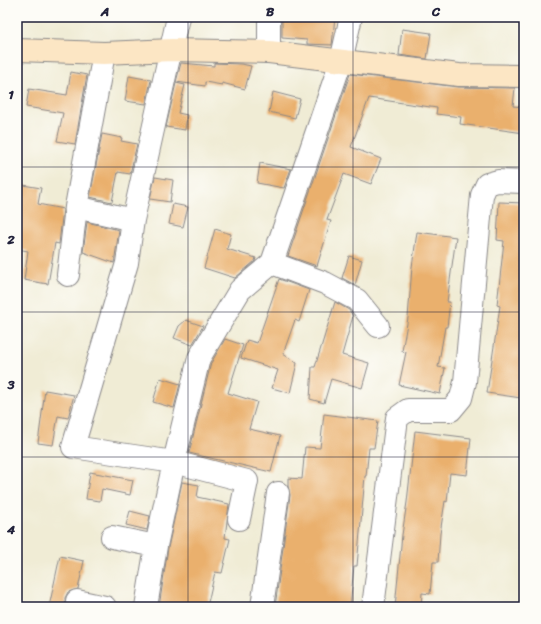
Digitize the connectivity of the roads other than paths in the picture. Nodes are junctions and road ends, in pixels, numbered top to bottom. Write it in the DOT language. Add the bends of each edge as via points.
graph roads {
  1 [pos="178,17"];
  2 [pos="269,17"];
  3 [pos="351,17"];
  4 [pos="17,50"];
  5 [pos="172,50"];
  6 [pos="269,52"];
  7 [pos="104,53"];
  8 [pos="341,61"];
  9 [pos="524,76"];
  10 [pos="524,182"];
  11 [pos="76,207"];
  12 [pos="133,220"];
  13 [pos="272,263"];
  14 [pos="68,275"];
  15 [pos="378,326"];
  16 [pos="174,462"];
  17 [pos="278,493"];
  18 [pos="239,519"];
  19 [pos="112,537"];
  20 [pos="156,546"];
  21 [pos="77,601"];
  22 [pos="105,607"];
  23 [pos="146,607"];
  24 [pos="262,607"];
  25 [pos="373,607"];
  1 -- 5 [label="street"];
  2 -- 6 [label="street"];
  3 -- 8 [label="street"];
  4 -- 7 [label="main road"];
  5 -- 6 [label="main road"];
  5 -- 7 [label="main road"];
  5 -- 12 [label="street"];
  6 -- 8 [label="main road"];
  7 -- 11 [label="street"];
  8 -- 9 [label="main road" via="459,75"];
  8 -- 13 [label="street"];
  10 -- 25 [label="street" via="498,181 487,184 482,195 465,382 461,398 451,410 408,410 397,418"];
  11 -- 12 [label="street"];
  11 -- 14 [label="street"];
  12 -- 16 [label="street" via="127,263 73,447"];
  13 -- 15 [label="street" via="325,283 357,300"];
  13 -- 16 [label="street" via="240,290 199,358"];
  16 -- 18 [label="street" via="247,481"];
  16 -- 20 [label="street"];
  17 -- 24 [label="street"];
  19 -- 20 [label="street"];
  20 -- 23 [label="street"];
  21 -- 22 [label="street"];
}
